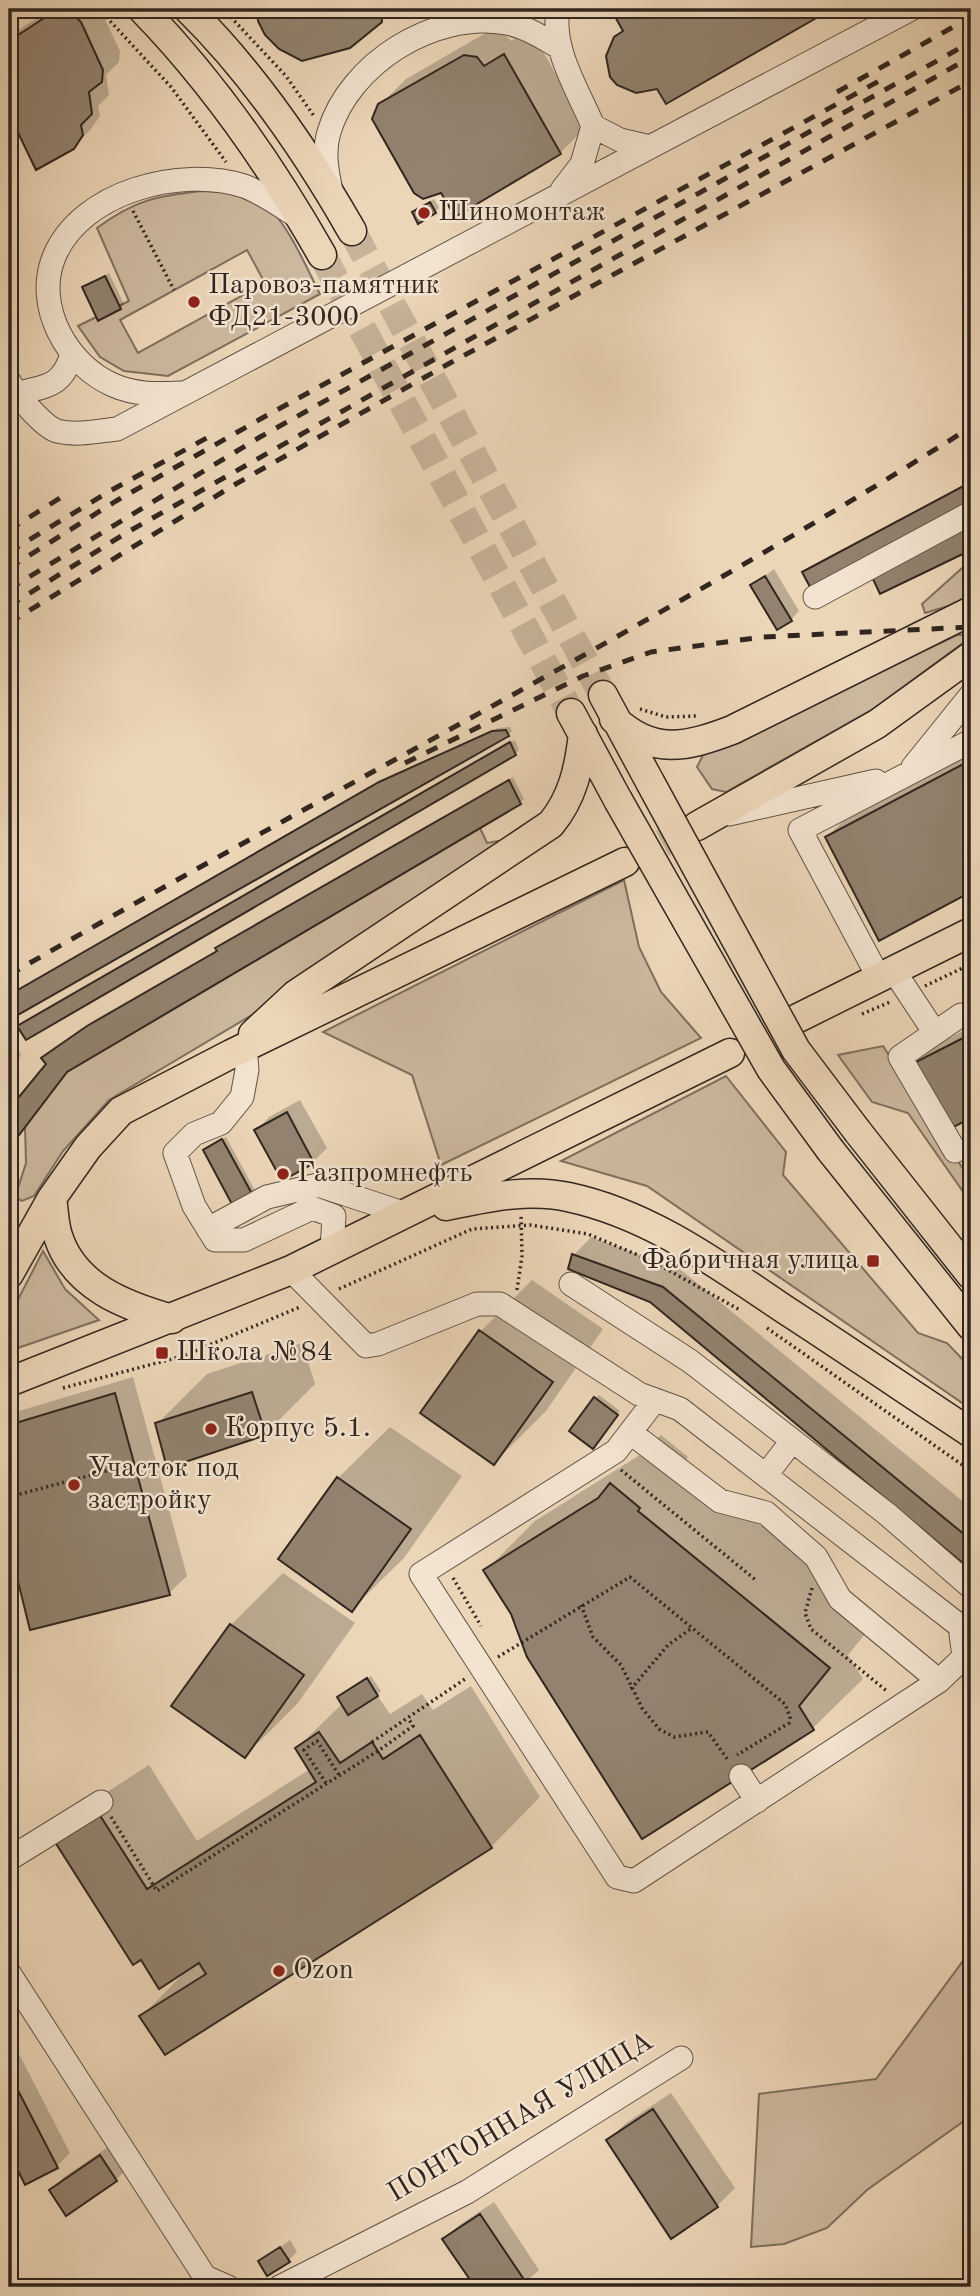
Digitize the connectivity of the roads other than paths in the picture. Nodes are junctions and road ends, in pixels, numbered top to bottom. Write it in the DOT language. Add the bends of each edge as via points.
graph roads {
  1 [pos="142,9"];
  2 [pos="188,9"];
  3 [pos="503,9"];
  4 [pos="558,9"];
  5 [pos="911,9"];
  6 [pos="478,20"];
  7 [pos="559,47"];
  8 [pos="593,126"];
  9 [pos="650,147"];
  10 [pos="331,195"];
  11 [pos="558,196"];
  12 [pos="301,218"];
  13 [pos="352,231"];
  14 [pos="322,256"];
  15 [pos="72,354"];
  16 [pos="11,391"];
  17 [pos="188,393"];
  18 [pos="971,513"];
  19 [pos="815,597"];
  20 [pos="971,611"];
  21 [pos="971,656"];
  22 [pos="971,695"];
  23 [pos="971,741"];
  24 [pos="907,775"];
  25 [pos="704,821"];
  26 [pos="625,862"];
  27 [pos="971,932"];
  28 [pos="886,974"];
  29 [pos="961,1015"];
  30 [pos="798,1018"];
  31 [pos="935,1033"];
  32 [pos="238,1051"];
  33 [pos="730,1054"];
  34 [pos="955,1151"];
  35 [pos="52,1198"];
  36 [pos="406,1214"];
  37 [pos="208,1228"];
  38 [pos="332,1251"];
  39 [pos="291,1270"];
  40 [pos="9,1274"];
  41 [pos="971,1275"];
  42 [pos="571,1284"];
  43 [pos="172,1319"];
  44 [pos="971,1326"];
  45 [pos="9,1382"];
  46 [pos="654,1400"];
  47 [pos="631,1433"];
  48 [pos="971,1433"];
  49 [pos="792,1441"];
  50 [pos="766,1475"];
  51 [pos="971,1587"];
  52 [pos="939,1681"];
  53 [pos="741,1776"];
  54 [pos="101,1801"];
  55 [pos="757,1801"];
  56 [pos="9,1858"];
  57 [pos="9,1973"];
  58 [pos="681,2058"];
  59 [pos="197,2282"];
  60 [pos="228,2287"];
  61 [pos="280,2287"];
  1 -- 12 [label="main road" via="188,55"];
  2 -- 10 [label="main road" via="219,40 286,127"];
  3 -- 6 [label="street"];
  4 -- 7 [label="street"];
  5 -- 9 [label="street"];
  6 -- 7 [label="street" via="508,23"];
  6 -- 10 [label="street" via="415,39 367,70 337,108 327,135"];
  7 -- 8 [label="street"];
  8 -- 9 [label="street" via="620,140"];
  8 -- 11 [label="street" via="582,164"];
  9 -- 11 [label="street"];
  10 -- 13 [label="main road"];
  11 -- 17 [label="street"];
  12 -- 14 [label="main road"];
  12 -- 15 [label="street" via="244,186 206,180 163,182 124,194 94,211 66,234 53,258 47,295 50,313"];
  15 -- 16 [label="street" via="67,370 43,389"];
  15 -- 17 [label="street" via="94,374 132,392"];
  16 -- 17 [label="street" via="55,431 86,433 117,429"];
  18 -- 19 [label="street"];
  20 -- 41 [label="main road, bridge" via="695,744 648,741 635,735 608,707 796,1050"];
  21 -- 25 [label="main road" via="877,724"];
  22 -- 24 [label="street"];
  23 -- 24 [label="street"];
  24 -- 25 [label="street"];
  24 -- 28 [label="street" via="800,830"];
  26 -- 32 [label="main road"];
  27 -- 28 [label="main road"];
  28 -- 30 [label="main road"];
  28 -- 31 [label="street"];
  29 -- 31 [label="street"];
  31 -- 34 [label="street" via="900,1057"];
  32 -- 35 [label="main road" via="121,1111"];
  32 -- 37 [label="street" via="247,1070 242,1097 221,1123 194,1134 175,1153 194,1206"];
  32 -- 44 [label="main road, bridge" via="295,995 551,824 569,798 579,765 577,723 771,1069"];
  33 -- 36 [label="main road"];
  35 -- 40 [label="main road"];
  35 -- 43 [label="main road" via="58,1237 76,1269 106,1295"];
  36 -- 37 [label="street" via="318,1185 267,1197"];
  36 -- 38 [label="main road"];
  36 -- 48 [label="main road" via="501,1195 536,1193 568,1197 634,1218 693,1248"];
  37 -- 38 [label="street" via="215,1240 244,1240 312,1208 334,1216"];
  38 -- 39 [label="main road"];
  39 -- 43 [label="main road"];
  39 -- 46 [label="street" via="366,1346 485,1302 500,1304"];
  42 -- 49 [label="street" via="690,1361"];
  43 -- 45 [label="main road"];
  46 -- 47 [label="street"];
  46 -- 50 [label="street" via="680,1409"];
  47 -- 52 [label="street" via="720,1501 763,1511 819,1563 840,1599"];
  47 -- 55 [label="street" via="620,1449 422,1570 422,1578 490,1662 622,1881 634,1881"];
  49 -- 50 [label="street"];
  49 -- 51 [label="street"];
  50 -- 52 [label="street" via="960,1626 964,1657"];
  52 -- 55 [label="street"];
  53 -- 55 [label="street"];
  54 -- 56 [label="street"];
  57 -- 59 [label="street"];
  58 -- 61 [label="street, ПОНТОННАЯ УЛИЦА" via="467,2192"];
  59 -- 60 [label="street"];
}
